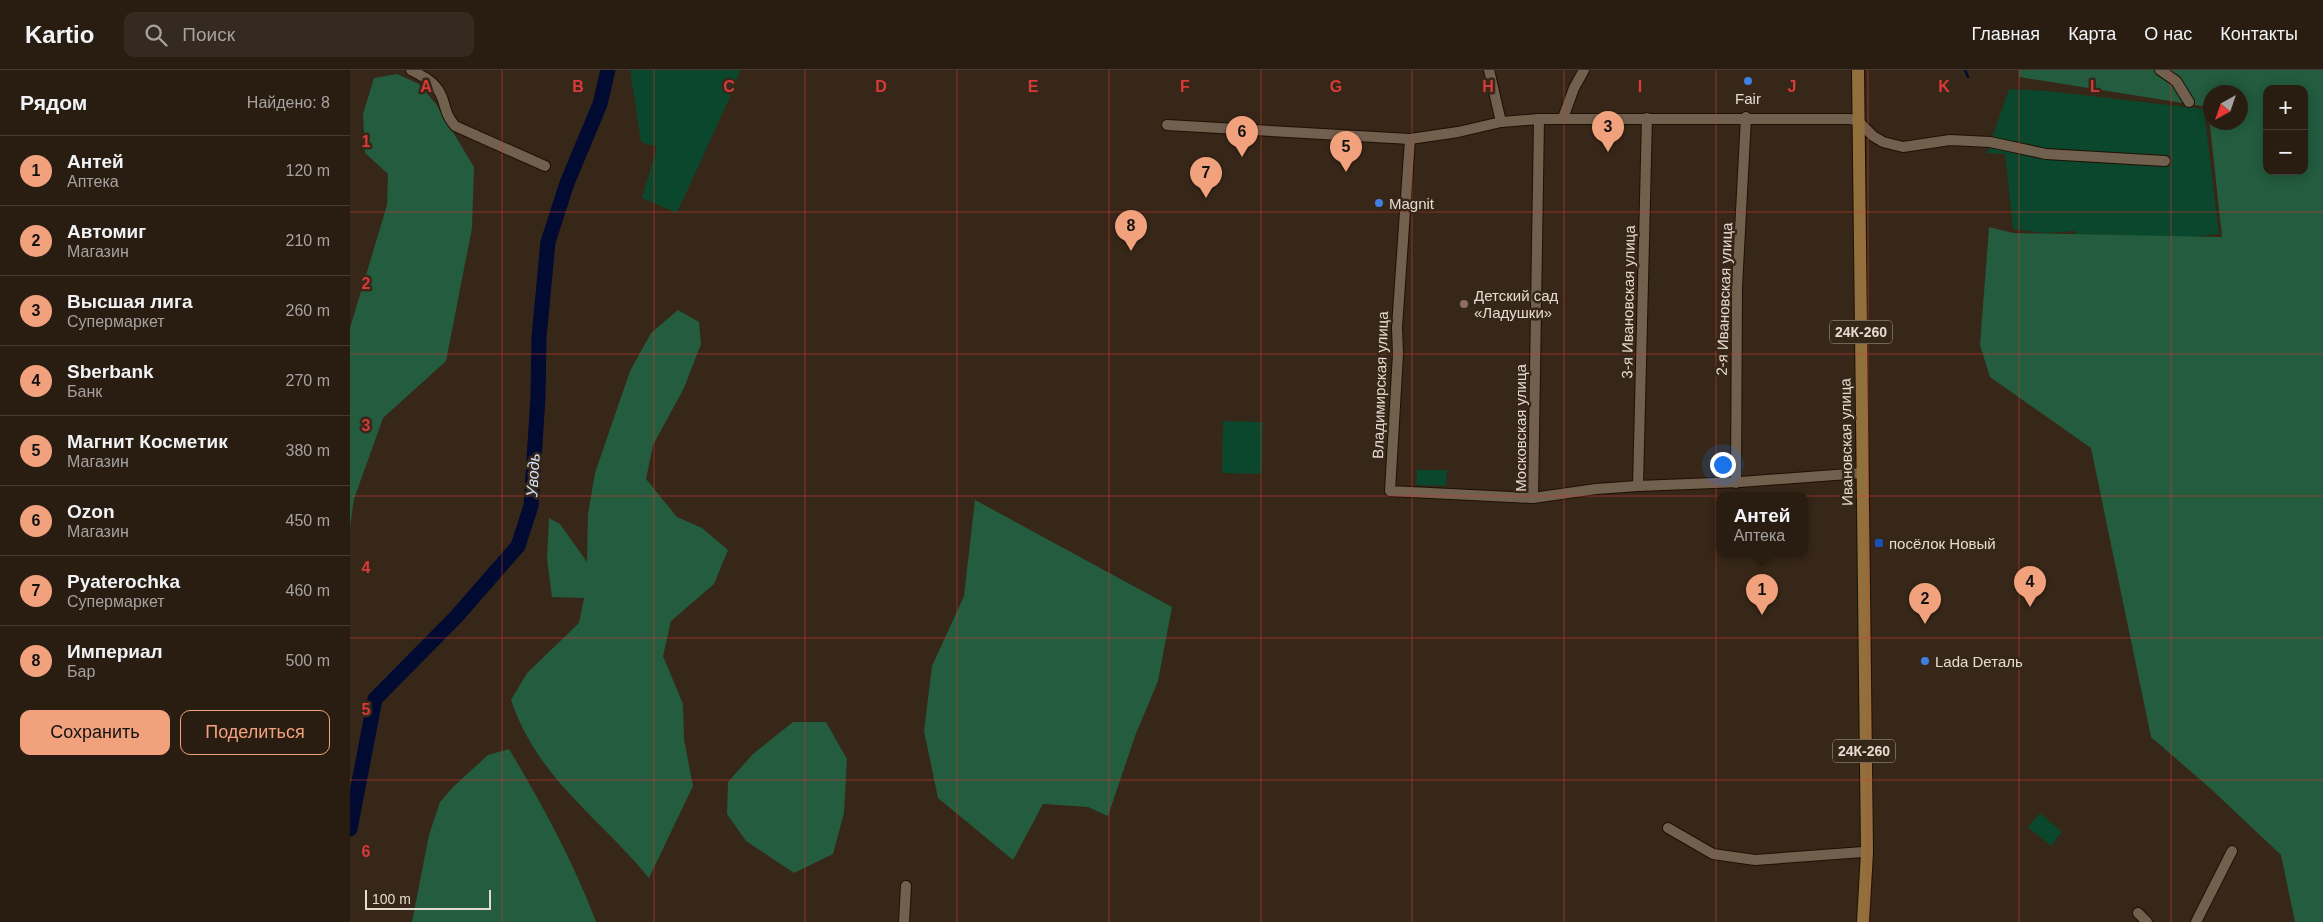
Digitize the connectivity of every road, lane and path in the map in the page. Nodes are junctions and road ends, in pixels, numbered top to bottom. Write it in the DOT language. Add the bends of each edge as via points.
graph roads {
  1 [pos="411,70"];
  2 [pos="1488,70"];
  3 [pos="1584,70"];
  4 [pos="1858,70"];
  5 [pos="2160,70"];
  6 [pos="2189,102"];
  7 [pos="1746,117"];
  8 [pos="1539,118"];
  9 [pos="1563,118"];
  10 [pos="1647,118"];
  11 [pos="1858,121"];
  12 [pos="1501,122"];
  13 [pos="1167,125"];
  14 [pos="1410,139"];
  15 [pos="2164,161"];
  16 [pos="545,166"];
  17 [pos="1862,474"];
  18 [pos="1736,483"];
  19 [pos="1638,486"];
  20 [pos="1533,498"];
  21 [pos="1865,813"];
  22 [pos="1668,828"];
  23 [pos="2232,851"];
  24 [pos="1863,852"];
  25 [pos="906,886"];
  26 [pos="2138,913"];
  27 [pos="904,922"];
  28 [pos="1862,922"];
  29 [pos="2147,922"];
  30 [pos="2196,922"];
  1 -- 16 [label="street" via="429,80 440,92 446,115 455,126"];
  2 -- 12 [label="street"];
  3 -- 9 [label="street"];
  4 -- 11 [label="main road, Ивановская улица / 24К-260"];
  5 -- 6 [label="street" via="2176,81"];
  7 -- 10 [label="street"];
  7 -- 11 [label="street"];
  7 -- 18 [label="street, 2-я Ивановская улица" via="1737,287"];
  8 -- 9 [label="street"];
  8 -- 12 [label="street"];
  8 -- 20 [label="street, Московская улица"];
  9 -- 10 [label="street"];
  10 -- 19 [label="street, 3-я Ивановская улица"];
  11 -- 15 [label="street" via="1872,136 1903,147 1950,140 1990,142 2046,154"];
  11 -- 17 [label="main road, Ивановская улица / 24К-260"];
  12 -- 14 [label="street"];
  13 -- 14 [label="street"];
  14 -- 20 [label="street, Владимирская улица" via="1390,491"];
  17 -- 18 [label="street, Московская улица"];
  17 -- 21 [label="main road, Ивановская улица / 24К-260"];
  18 -- 19 [label="street, Московская улица"];
  19 -- 20 [label="street, Московская улица"];
  21 -- 24 [label="main road, Ивановская улица / 24К-260"];
  21 -- 28 [label="main road, Ивановская улица / 24К-260" via="1867,852"];
  22 -- 24 [label="street" via="1713,854 1755,860"];
  23 -- 30 [label="street"];
  24 -- 28 [label="main road, Ивановская улица / 24К-260"];
  25 -- 27 [label="street"];
  26 -- 29 [label="street"];
}
